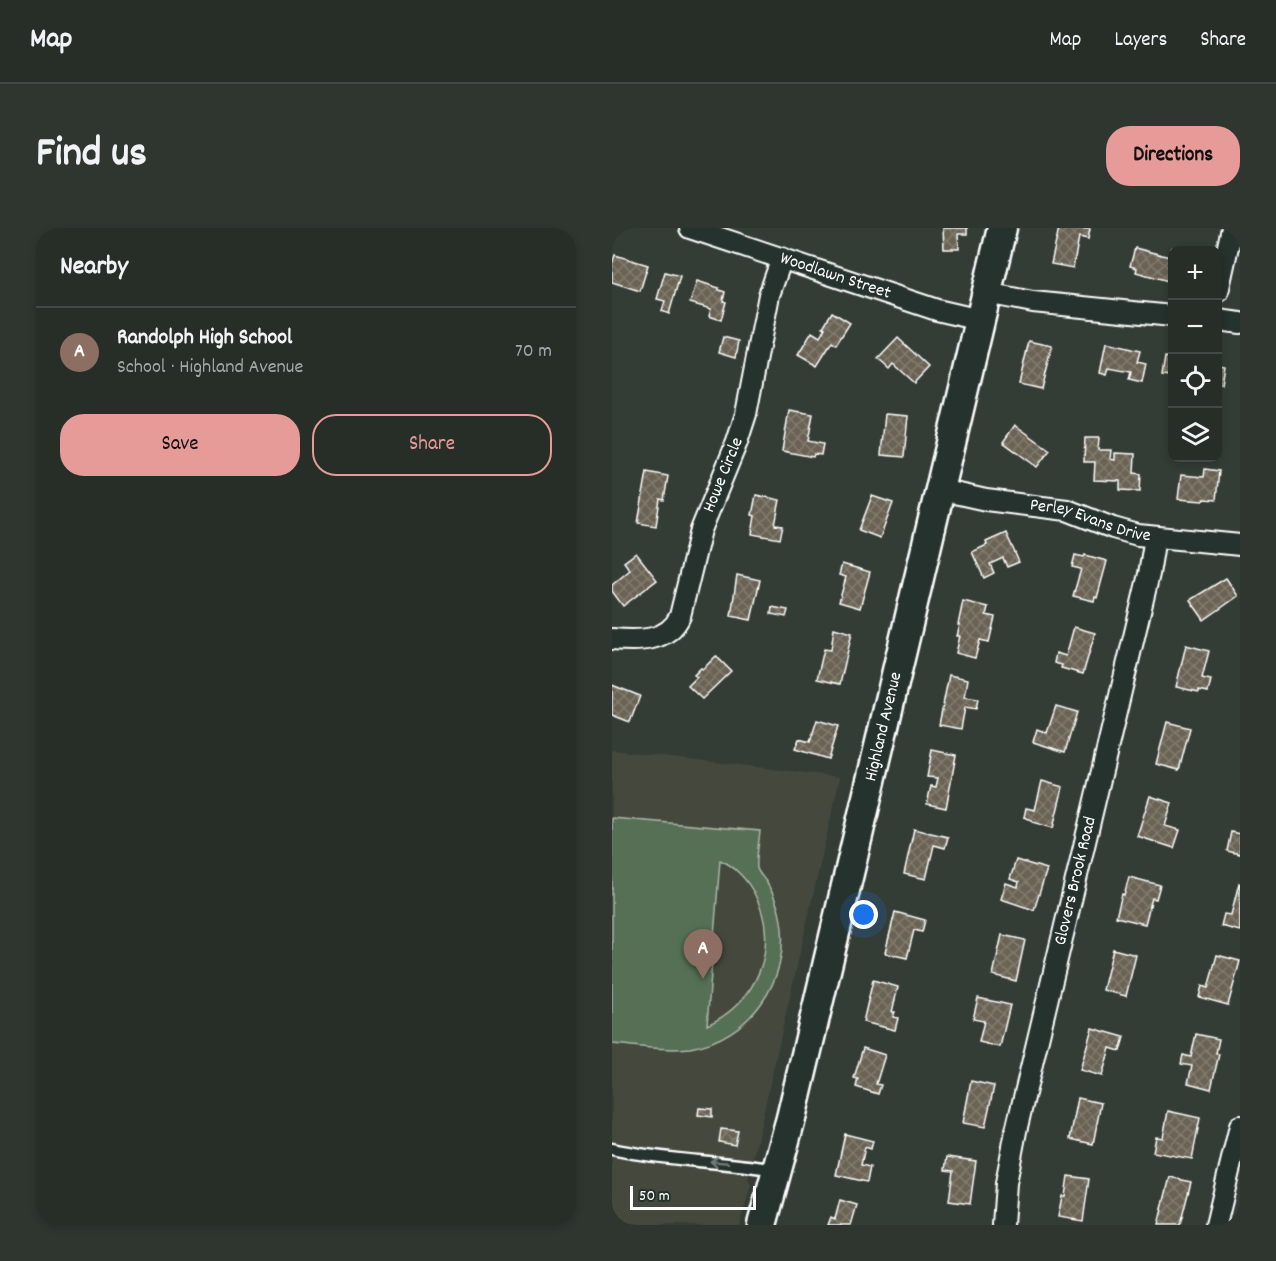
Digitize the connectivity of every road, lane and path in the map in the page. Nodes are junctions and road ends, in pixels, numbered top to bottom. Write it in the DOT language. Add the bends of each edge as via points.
graph roads {
  1 [pos="690,228"];
  2 [pos="1002,228"];
  3 [pos="1232,228"];
  4 [pos="782,258"];
  5 [pos="1222,274"];
  6 [pos="983,306"];
  7 [pos="1168,316"];
  8 [pos="1222,320"];
  9 [pos="1240,322"];
  10 [pos="941,490"];
  11 [pos="1155,537"];
  12 [pos="1240,545"];
  13 [pos="612,639"];
  14 [pos="1240,1126"];
  15 [pos="612,1149"];
  16 [pos="777,1170"];
  17 [pos="762,1225"];
  18 [pos="1004,1225"];
  19 [pos="1216,1225"];
  1 -- 4 [label="street, Woodlawn Street"];
  2 -- 6 [label="street, Highland Avenue"];
  3 -- 5 [label="street"];
  4 -- 6 [label="street, Woodlawn Street" via="937,310"];
  4 -- 13 [label="street, Howe Circle" via="769,295 744,421 701,530 677,622 652,638"];
  6 -- 7 [label="street, Woodlawn Street" via="1033,302"];
  6 -- 10 [label="street, Highland Avenue"];
  8 -- 9 [label="street"];
  10 -- 11 [label="street, Perley Evans Drive" via="1067,510 1124,532"];
  10 -- 16 [label="street, Highland Avenue"];
  11 -- 12 [label="street, Perley Evans Drive"];
  11 -- 18 [label="street, Glovers Brook Road" via="1016,1131 1006,1184"];
  14 -- 19 [label="street"];
  16 -- 15 [label="lane, one-way"];
  16 -- 17 [label="street, Highland Avenue"];
}
